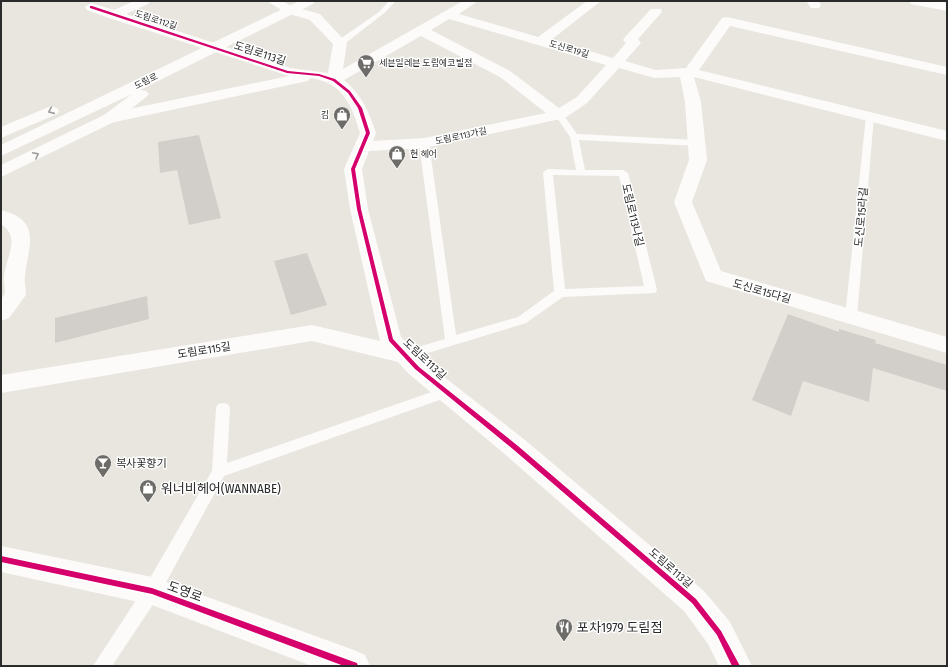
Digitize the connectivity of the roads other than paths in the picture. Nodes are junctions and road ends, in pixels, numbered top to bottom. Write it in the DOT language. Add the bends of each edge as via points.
graph roads {
  1 [pos="144,1"];
  2 [pos="273,1"];
  3 [pos="309,1"];
  4 [pos="393,1"];
  5 [pos="470,1"];
  6 [pos="595,1"];
  7 [pos="915,1"];
  8 [pos="91,7"];
  9 [pos="947,7"];
  10 [pos="290,10"];
  11 [pos="656,12"];
  12 [pos="114,15"];
  13 [pos="448,15"];
  14 [pos="421,30"];
  15 [pos="541,41"];
  16 [pos="340,43"];
  17 [pos="215,48"];
  18 [pos="616,63"];
  19 [pos="180,64"];
  20 [pos="947,71"];
  21 [pos="691,72"];
  22 [pos="327,77"];
  23 [pos="559,115"];
  24 [pos="870,116"];
  25 [pos="110,118"];
  26 [pos="1,133"];
  27 [pos="947,136"];
  28 [pos="574,137"];
  29 [pos="424,143"];
  30 [pos="697,143"];
  31 [pos="361,147"];
  32 [pos="1,152"];
  33 [pos="1,172"];
  34 [pos="581,172"];
  35 [pos="1,216"];
  36 [pos="560,293"];
  37 [pos="1,312"];
  38 [pos="852,317"];
  39 [pos="451,341"];
  40 [pos="947,345"];
  41 [pos="405,355"];
  42 [pos="1,384"];
  43 [pos="446,392"];
  44 [pos="223,408"];
  45 [pos="219,472"];
  46 [pos="1,559"];
  47 [pos="152,591"];
  48 [pos="102,666"];
  49 [pos="354,666"];
  50 [pos="736,666"];
  1 -- 12 [label="street"];
  2 -- 10 [label="street"];
  3 -- 10 [label="street, 도림로"];
  4 -- 16 [label="lane"];
  5 -- 13 [label="street"];
  6 -- 15 [label="street"];
  7 -- 9 [label="street"];
  8 -- 12 [label="street, 도림로112길"];
  10 -- 16 [label="street" via="315,17"];
  10 -- 17 [label="street, 도림로"];
  11 -- 18 [label="street, 도림로113가길" via="630,40 634,43"];
  12 -- 17 [label="street, 도림로112길"];
  13 -- 14 [label="street"];
  13 -- 15 [label="street, 도신로19길"];
  14 -- 22 [label="street"];
  14 -- 23 [label="street" via="505,74"];
  15 -- 18 [label="street, 도신로19길"];
  16 -- 22 [label="street"];
  17 -- 19 [label="street, 도림로"];
  17 -- 22 [label="street, 도림로113길" via="288,72"];
  18 -- 21 [label="street, 도신로19길" via="655,74"];
  18 -- 23 [label="street, 도림로113가길" via="582,100"];
  19 -- 25 [label="street"];
  19 -- 26 [label="street, one-way" via="81,98"];
  19 -- 32 [label="street, 도림로"];
  20 -- 21 [label="street" via="727,21"];
  21 -- 24 [label="street"];
  21 -- 30 [label="street, 도신로15다길" via="687,77 694,102"];
  22 -- 25 [label="street"];
  22 -- 31 [label="street, 도림로113길" via="348,92 360,108 368,133"];
  23 -- 28 [label="lane"];
  23 -- 29 [label="street, 도림로113가길"];
  24 -- 27 [label="street"];
  24 -- 38 [label="lane, 도신로15라길"];
  33 -- 25 [label="street, one-way"];
  28 -- 30 [label="lane"];
  28 -- 34 [label="lane"];
  29 -- 31 [label="street, 도림로113가길"];
  29 -- 39 [label="lane"];
  30 -- 38 [label="street, 도신로15다길" via="698,160 683,202 713,276"];
  31 -- 41 [label="street, 도림로113길" via="353,169 359,209 392,340"];
  34 -- 36 [label="lane, 도림로113나길" via="548,172"];
  34 -- 36 [label="lane, 도림로113나길" via="623,172 651,290"];
  35 -- 37 [label="street" via="17,226 22,240 14,278 16,295"];
  36 -- 39 [label="lane" via="522,320"];
  38 -- 40 [label="street, 도신로15다길"];
  39 -- 41 [label="lane"];
  41 -- 42 [label="street, 도림로115길" via="312,333"];
  41 -- 43 [label="street, 도림로113길"];
  43 -- 45 [label="lane, 도림로113길"];
  43 -- 50 [label="street, 도림로113길" via="516,448 694,601 719,632"];
  44 -- 45 [label="lane, 도영로"];
  45 -- 47 [label="lane, 도영로"];
  46 -- 47 [label="street, 도영로"];
  47 -- 48 [label="lane"];
  47 -- 49 [label="street, 도영로"];
}
